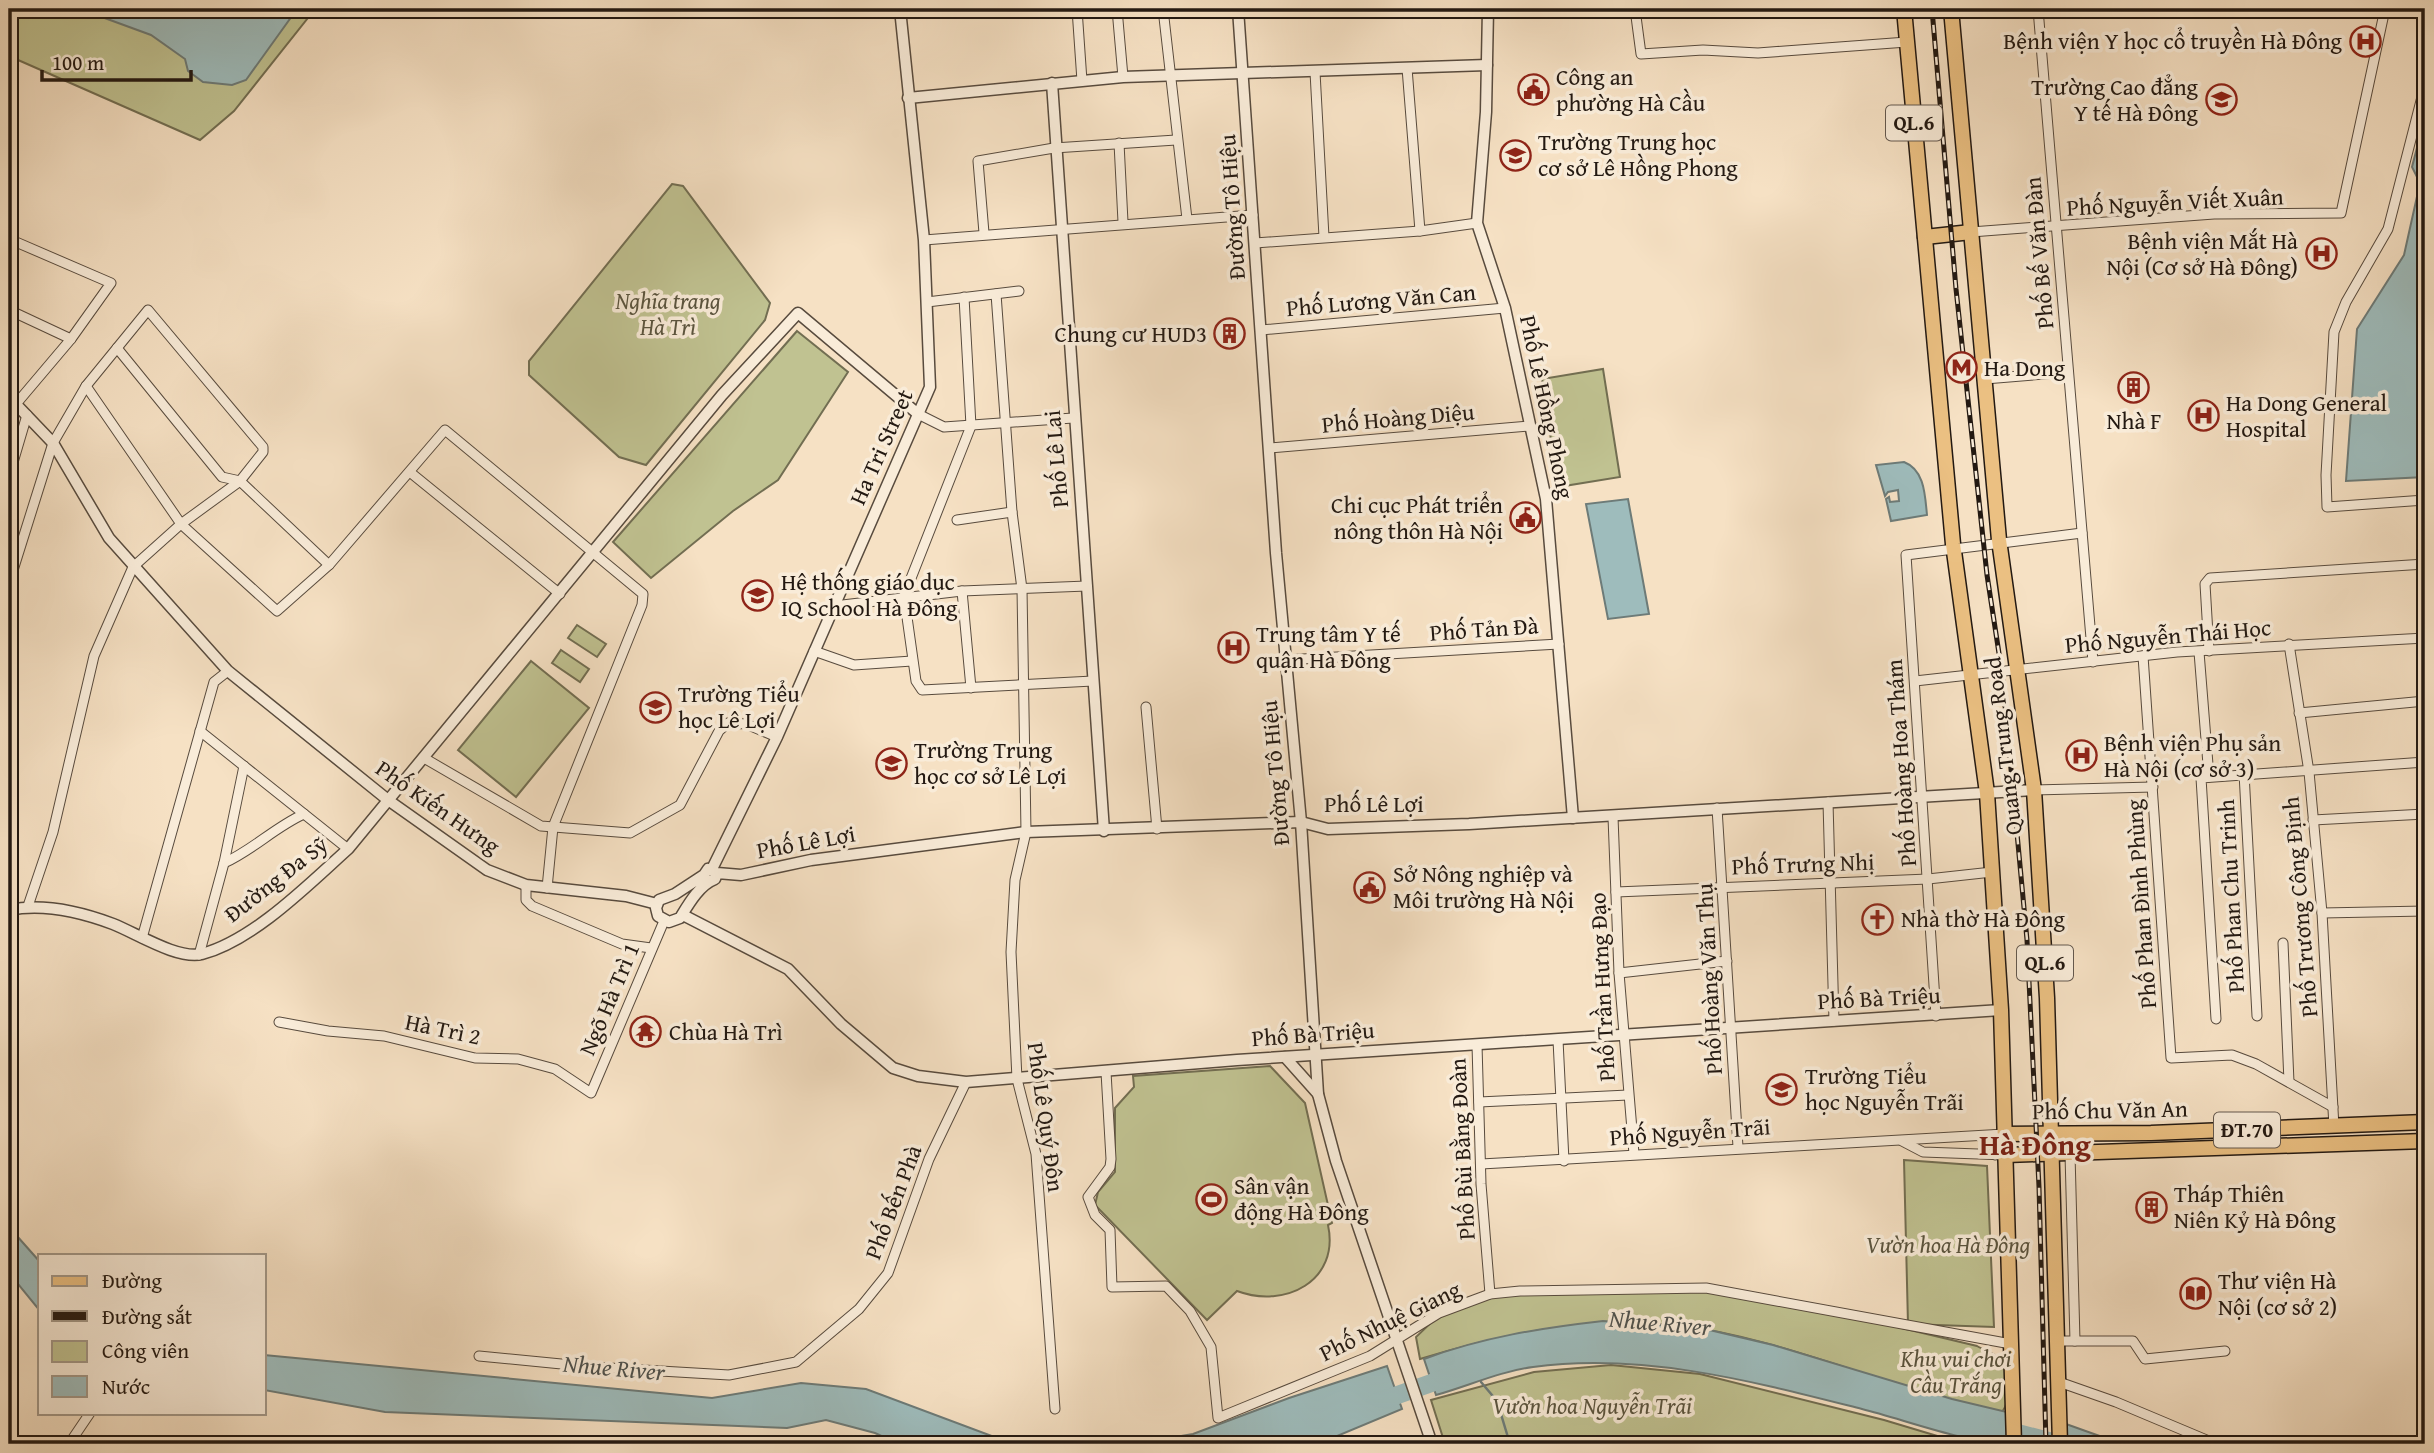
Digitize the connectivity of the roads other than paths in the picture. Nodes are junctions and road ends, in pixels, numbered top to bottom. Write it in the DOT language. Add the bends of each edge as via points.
graph roads {
  1 [pos="900,9"];
  2 [pos="1077,9"];
  3 [pos="1117,9"];
  4 [pos="1163,9"];
  5 [pos="1238,9"];
  6 [pos="1488,9"];
  7 [pos="1635,9"];
  8 [pos="1904,9"];
  9 [pos="1951,9"];
  10 [pos="2038,9"];
  11 [pos="2385,9"];
  12 [pos="1907,42"];
  13 [pos="1487,65"];
  14 [pos="1407,68"];
  15 [pos="1243,72"];
  16 [pos="1315,72"];
  17 [pos="1171,76"];
  18 [pos="1123,77"];
  19 [pos="1082,81"];
  20 [pos="1052,83"];
  21 [pos="2425,85"];
  22 [pos="908,98"];
  23 [pos="1176,140"];
  24 [pos="1119,143"];
  25 [pos="1055,148"];
  26 [pos="1253,215"];
  27 [pos="1187,219"];
  28 [pos="1123,222"];
  29 [pos="1477,223"];
  30 [pos="2056,228"];
  31 [pos="1060,229"];
  32 [pos="1420,231"];
  33 [pos="1971,232"];
  34 [pos="984,233"];
  35 [pos="1324,237"];
  36 [pos="1925,237"];
  37 [pos="9,239"];
  38 [pos="924,240"];
  39 [pos="1255,243"];
  40 [pos="1019,291"];
  41 [pos="996,294"];
  42 [pos="964,297"];
  43 [pos="927,302"];
  44 [pos="1505,308"];
  45 [pos="9,310"];
  46 [pos="1261,330"];
  47 [pos="71,339"];
  48 [pos="117,348"];
  49 [pos="2068,372"];
  50 [pos="1985,379"];
  51 [pos="86,386"];
  52 [pos="13,400"];
  53 [pos="918,414"];
  54 [pos="27,415"];
  55 [pos="1073,418"];
  56 [pos="1007,423"];
  57 [pos="971,426"];
  58 [pos="1530,426"];
  59 [pos="52,443"];
  60 [pos="1269,448"];
  61 [pos="411,473"];
  62 [pos="9,476"];
  63 [pos="240,481"];
  64 [pos="2425,500"];
  65 [pos="1012,512"];
  66 [pos="957,520"];
  67 [pos="181,524"];
  68 [pos="2082,533"];
  69 [pos="2000,545"];
  70 [pos="1954,549"];
  71 [pos="594,553"];
  72 [pos="2425,564"];
  73 [pos="329,565"];
  74 [pos="133,567"];
  75 [pos="9,583"];
  76 [pos="1087,586"];
  77 [pos="1022,589"];
  78 [pos="962,591"];
  79 [pos="560,594"];
  80 [pos="904,596"];
  81 [pos="834,606"];
  82 [pos="2425,638"];
  83 [pos="1559,643"];
  84 [pos="2289,644"];
  85 [pos="814,651"];
  86 [pos="2204,652"];
  87 [pos="2143,656"];
  88 [pos="1285,660"];
  89 [pos="912,661"];
  90 [pos="2093,662"];
  91 [pos="2017,669"];
  92 [pos="228,671"];
  93 [pos="1971,675"];
  94 [pos="1093,681"];
  95 [pos="1915,681"];
  96 [pos="1023,686"];
  97 [pos="971,688"];
  98 [pos="2425,701"];
  99 [pos="1146,707"];
  100 [pos="2299,713"];
  101 [pos="200,731"];
  102 [pos="777,737"];
  103 [pos="424,758"];
  104 [pos="2425,762"];
  105 [pos="244,766"];
  106 [pos="2309,772"];
  107 [pos="2244,773"];
  108 [pos="2209,777"];
  109 [pos="2152,787"];
  110 [pos="2034,790"];
  111 [pos="1987,793"];
  112 [pos="1922,797"];
  113 [pos="388,800"];
  114 [pos="1828,803"];
  115 [pos="1717,808"];
  116 [pos="304,814"];
  117 [pos="2425,814"];
  118 [pos="1613,817"];
  119 [pos="1573,818"];
  120 [pos="2313,820"];
  121 [pos="1301,822"];
  122 [pos="553,827"];
  123 [pos="1157,830"];
  124 [pos="1104,831"];
  125 [pos="1026,832"];
  126 [pos="348,849"];
  127 [pos="224,863"];
  128 [pos="1992,872"];
  129 [pos="710,875"];
  130 [pos="1928,879"];
  131 [pos="1832,883"];
  132 [pos="526,885"];
  133 [pos="1724,885"];
  134 [pos="547,888"];
  135 [pos="1616,892"];
  136 [pos="674,894"];
  137 [pos="657,904"];
  138 [pos="27,906"];
  139 [pos="9,910"];
  140 [pos="684,911"];
  141 [pos="2425,911"];
  142 [pos="2322,912"];
  143 [pos="664,921"];
  144 [pos="142,938"];
  145 [pos="2283,943"];
  146 [pos="651,948"];
  147 [pos="200,955"];
  148 [pos="1727,961"];
  149 [pos="1619,973"];
  150 [pos="2001,1010"];
  151 [pos="1936,1016"];
  152 [pos="2257,1016"];
  153 [pos="2216,1019"];
  154 [pos="1834,1021"];
  155 [pos="279,1022"];
  156 [pos="1730,1029"];
  157 [pos="1624,1035"];
  158 [pos="1558,1040"];
  159 [pos="1477,1045"];
  160 [pos="1315,1054"];
  161 [pos="1285,1057"];
  162 [pos="1106,1072"];
  163 [pos="1017,1079"];
  164 [pos="966,1082"];
  165 [pos="2289,1082"];
  166 [pos="591,1093"];
  167 [pos="1318,1094"];
  168 [pos="1628,1095"];
  169 [pos="1562,1097"];
  170 [pos="1479,1102"];
  171 [pos="2333,1107"];
  172 [pos="2425,1122"];
  173 [pos="2334,1127"];
  174 [pos="2261,1129"];
  175 [pos="2000,1134"];
  176 [pos="2052,1135"];
  177 [pos="2069,1135"];
  178 [pos="1902,1141"];
  179 [pos="2425,1141"];
  180 [pos="2261,1144"];
  181 [pos="1738,1147"];
  182 [pos="1634,1154"];
  183 [pos="2070,1154"];
  184 [pos="2001,1155"];
  185 [pos="2053,1155"];
  186 [pos="1564,1161"];
  187 [pos="1481,1164"];
  188 [pos="1490,1294"];
  189 [pos="1395,1339"];
  190 [pos="2058,1341"];
  191 [pos="2075,1342"];
  192 [pos="2011,1344"];
  193 [pos="2225,1351"];
  194 [pos="479,1356"];
  195 [pos="2059,1389"];
  196 [pos="1055,1409"];
  197 [pos="89,1414"];
  198 [pos="69,1444"];
  199 [pos="1432,1444"];
  200 [pos="2014,1444"];
  201 [pos="2060,1444"];
  202 [pos="2216,1444"];
  1 -- 22 [label="street, Ha Tri Street"];
  2 -- 19 [label="street"];
  3 -- 18 [label="street"];
  4 -- 17 [label="street"];
  5 -- 15 [label="street, Đường Tô Hiệu"];
  6 -- 13 [label="street, Phố Lê Hồng Phong"];
  7 -- 12 [label="street" via="1641,54 1758,53"];
  8 -- 12 [label="main road, QL.6"];
  9 -- 33 [label="main road, Quang Trung Road / QL.6"];
  10 -- 30 [label="street, Phố Bế Văn Đàn"];
  11 -- 30 [label="street, Phố Nguyễn Viết Xuân" via="2341,213 2214,214"];
  12 -- 36 [label="main road, QL.6"];
  13 -- 14 [label="street"];
  13 -- 29 [label="street, Phố Lê Hồng Phong"];
  14 -- 16 [label="street"];
  14 -- 32 [label="street"];
  15 -- 16 [label="street"];
  15 -- 17 [label="street"];
  15 -- 26 [label="street, Đường Tô Hiệu"];
  16 -- 35 [label="street"];
  17 -- 18 [label="street"];
  17 -- 23 [label="street"];
  18 -- 19 [label="street"];
  19 -- 20 [label="street"];
  20 -- 22 [label="street"];
  20 -- 25 [label="street, Phố Lê Lai"];
  21 -- 64 [label="street" via="2388,229 2334,332 2326,475 2327,507"];
  22 -- 38 [label="street, Ha Tri Street"];
  23 -- 24 [label="street"];
  23 -- 27 [label="street"];
  24 -- 25 [label="street"];
  24 -- 28 [label="street"];
  25 -- 31 [label="street, Phố Lê Lai"];
  25 -- 34 [label="street" via="978,161"];
  26 -- 27 [label="street"];
  26 -- 39 [label="street, Đường Tô Hiệu"];
  27 -- 28 [label="street"];
  28 -- 31 [label="street"];
  29 -- 32 [label="street"];
  29 -- 44 [label="street, Phố Lê Hồng Phong"];
  30 -- 33 [label="street, Phố Nguyễn Viết Xuân"];
  30 -- 49 [label="street, Phố Bế Văn Đàn"];
  31 -- 34 [label="street"];
  31 -- 55 [label="street, Phố Lê Lai"];
  32 -- 35 [label="street"];
  33 -- 36 [label="main road"];
  33 -- 50 [label="main road, Quang Trung Road / QL.6"];
  34 -- 38 [label="street"];
  35 -- 39 [label="street"];
  36 -- 70 [label="main road, Quang Trung Road / QL.6"];
  37 -- 47 [label="street" via="111,283"];
  38 -- 43 [label="street, Ha Tri Street"];
  39 -- 46 [label="street, Đường Tô Hiệu"];
  40 -- 41 [label="street"];
  41 -- 42 [label="street"];
  41 -- 56 [label="street, Phố Lê Quý Đôn"];
  42 -- 43 [label="street"];
  42 -- 57 [label="street"];
  43 -- 53 [label="street, Ha Tri Street" via="930,387"];
  44 -- 46 [label="street, Phố Lương Văn Can"];
  44 -- 58 [label="street, Phố Lê Hồng Phong"];
  45 -- 47 [label="street"];
  46 -- 60 [label="street, Đường Tô Hiệu"];
  47 -- 52 [label="street"];
  48 -- 51 [label="street"];
  48 -- 63 [label="street" via="222,477"];
  48 -- 63 [label="street" via="148,310 263,447"];
  49 -- 50 [label="street"];
  49 -- 68 [label="street, Phố Bế Văn Đàn"];
  50 -- 69 [label="main road, Quang Trung Road / QL.6"];
  51 -- 59 [label="street"];
  51 -- 67 [label="street"];
  52 -- 54 [label="street, Phố Kiến Hưng"];
  53 -- 57 [label="street" via="944,427"];
  53 -- 71 [label="street, Đường Đa Sỹ" via="798,313 722,395"];
  53 -- 81 [label="street, Ha Tri Street"];
  54 -- 59 [label="street, Phố Kiến Hưng"];
  54 -- 62 [label="street"];
  55 -- 56 [label="street"];
  55 -- 76 [label="street, Phố Lê Lai"];
  56 -- 57 [label="street"];
  56 -- 65 [label="street, Phố Lê Quý Đôn"];
  57 -- 80 [label="street"];
  58 -- 60 [label="street, Phố Hoàng Diệu"];
  58 -- 83 [label="street, Phố Lê Hồng Phong" via="1546,499"];
  59 -- 74 [label="street, Phố Kiến Hưng" via="109,538"];
  59 -- 75 [label="street"];
  60 -- 88 [label="street, Đường Tô Hiệu"];
  61 -- 71 [label="street" via="445,430"];
  61 -- 73 [label="street"];
  61 -- 79 [label="street"];
  63 -- 67 [label="street"];
  63 -- 73 [label="street"];
  65 -- 66 [label="street"];
  65 -- 77 [label="street, Phố Lê Quý Đôn"];
  67 -- 73 [label="street" via="277,611"];
  67 -- 74 [label="street"];
  68 -- 69 [label="street"];
  68 -- 90 [label="street, Phố Bế Văn Đàn"];
  69 -- 70 [label="street"];
  69 -- 91 [label="main road, Quang Trung Road / QL.6"];
  70 -- 93 [label="main road, Quang Trung Road / QL.6"];
  70 -- 95 [label="street, Phố Hoàng Hoa Thám" via="1906,555"];
  71 -- 79 [label="street, Đường Đa Sỹ"];
  71 -- 122 [label="street" via="643,594 642,606"];
  72 -- 86 [label="street" via="2210,578 2205,584"];
  74 -- 92 [label="street, Phố Kiến Hưng"];
  74 -- 138 [label="street" via="94,656 53,832"];
  76 -- 77 [label="street"];
  76 -- 94 [label="street, Phố Lê Lai"];
  77 -- 78 [label="street"];
  77 -- 96 [label="street, Phố Lê Quý Đôn"];
  78 -- 80 [label="street"];
  78 -- 97 [label="street"];
  79 -- 103 [label="street, Đường Đa Sỹ"];
  80 -- 81 [label="street"];
  80 -- 89 [label="street"];
  81 -- 85 [label="street, Ha Tri Street"];
  82 -- 84 [label="street, Phố Nguyễn Thái Học"];
  83 -- 88 [label="street, Phố Tản Đà"];
  83 -- 119 [label="street, Phố Lê Hồng Phong"];
  84 -- 86 [label="street, Phố Nguyễn Thái Học"];
  84 -- 100 [label="street, Phố Trương Công Định"];
  85 -- 89 [label="street" via="854,665"];
  85 -- 102 [label="street, Ha Tri Street"];
  86 -- 87 [label="street, Phố Nguyễn Thái Học"];
  86 -- 108 [label="street"];
  87 -- 90 [label="street, Phố Nguyễn Thái Học"];
  87 -- 109 [label="street, Phố Phan Đình Phùng"];
  88 -- 121 [label="street, Đường Tô Hiệu"];
  89 -- 97 [label="street" via="922,690"];
  90 -- 91 [label="street, Phố Nguyễn Thái Học"];
  91 -- 93 [label="street, Phố Nguyễn Thái Học"];
  91 -- 110 [label="main road, Quang Trung Road / QL.6"];
  92 -- 101 [label="street" via="214,682"];
  92 -- 113 [label="street, Phố Kiến Hưng"];
  93 -- 95 [label="street, Phố Nguyễn Thái Học"];
  93 -- 111 [label="main road, Quang Trung Road / QL.6"];
  94 -- 96 [label="street"];
  94 -- 124 [label="street, Phố Lê Lai"];
  95 -- 112 [label="street, Phố Hoàng Hoa Thám"];
  96 -- 97 [label="street"];
  96 -- 125 [label="street, Phố Lê Quý Đôn"];
  98 -- 100 [label="street"];
  99 -- 123 [label="street"];
  100 -- 106 [label="street, Phố Trương Công Định"];
  101 -- 105 [label="street"];
  101 -- 144 [label="street"];
  102 -- 122 [label="street" via="746,724 728,723 719,731 680,805 630,833"];
  102 -- 129 [label="street, Ha Tri Street"];
  103 -- 113 [label="street, Đường Đa Sỹ"];
  103 -- 122 [label="street" via="541,826"];
  104 -- 106 [label="street"];
  105 -- 116 [label="street"];
  105 -- 127 [label="street"];
  106 -- 107 [label="street"];
  106 -- 120 [label="street, Phố Trương Công Định"];
  107 -- 108 [label="street"];
  107 -- 152 [label="street, Phố Phan Chu Trinh"];
  108 -- 153 [label="street" via="2201,778"];
  109 -- 110 [label="street"];
  109 -- 165 [label="street, Phố Phan Đình Phùng" via="2171,1058 2232,1055"];
  110 -- 111 [label="street, Phố Lê Lợi"];
  110 -- 176 [label="main road, Quang Trung Road / QL.6"];
  111 -- 112 [label="street, Phố Lê Lợi"];
  111 -- 128 [label="main road, Quang Trung Road / QL.6"];
  112 -- 114 [label="street, Phố Lê Lợi"];
  112 -- 130 [label="street, Phố Hoàng Hoa Thám"];
  113 -- 126 [label="street, Đường Đa Sỹ"];
  113 -- 132 [label="street, Phố Kiến Hưng" via="487,870"];
  114 -- 115 [label="street, Phố Lê Lợi"];
  114 -- 131 [label="street"];
  115 -- 118 [label="street, Phố Lê Lợi"];
  115 -- 133 [label="street, Phố Hoàng Văn Thụ"];
  116 -- 126 [label="street"];
  116 -- 127 [label="street"];
  117 -- 120 [label="street"];
  118 -- 119 [label="street, Phố Lê Lợi"];
  118 -- 135 [label="street, Phố Trần Hưng Đạo"];
  119 -- 121 [label="street, Phố Lê Lợi" via="1328,829"];
  120 -- 142 [label="street, Phố Trương Công Định"];
  121 -- 123 [label="street, Phố Lê Lợi"];
  121 -- 160 [label="street, Đường Tô Hiệu"];
  122 -- 134 [label="street"];
  123 -- 124 [label="street, Phố Lê Lợi"];
  124 -- 125 [label="street, Phố Lê Lợi"];
  125 -- 129 [label="street, Phố Lê Lợi" via="811,860 741,875"];
  125 -- 163 [label="street, Phố Lê Quý Đôn" via="1015,880 1011,952"];
  126 -- 147 [label="street, Đường Đa Sỹ" via="257,924"];
  127 -- 147 [label="street"];
  128 -- 130 [label="street, Phố Trưng Nhị"];
  128 -- 150 [label="main road, Quang Trung Road / QL.6"];
  129 -- 136 [label="street"];
  129 -- 140 [label="street, Ha Tri Street"];
  130 -- 131 [label="street, Phố Trưng Nhị"];
  130 -- 151 [label="street, Phố Hoàng Hoa Thám"];
  131 -- 133 [label="street, Phố Trưng Nhị"];
  131 -- 154 [label="street"];
  132 -- 134 [label="street, Phố Kiến Hưng"];
  132 -- 146 [label="street" via="526,900 533,906 622,944"];
  133 -- 135 [label="street, Phố Trưng Nhị"];
  133 -- 148 [label="street, Phố Hoàng Văn Thụ"];
  134 -- 137 [label="street, Phố Kiến Hưng"];
  135 -- 149 [label="street, Phố Trần Hưng Đạo"];
  136 -- 137 [label="street" via="663,896"];
  136 -- 140 [label="street"];
  137 -- 143 [label="street"];
  138 -- 139 [label="street"];
  138 -- 144 [label="street" via="75,912"];
  140 -- 143 [label="street" via="677,921"];
  140 -- 164 [label="street, Phố Bà Triệu" via="788,969 847,1030 893,1068"];
  141 -- 142 [label="street"];
  142 -- 171 [label="street, Phố Trương Công Định"];
  143 -- 146 [label="street, Ngõ Hà Trì 1"];
  144 -- 147 [label="street"];
  145 -- 165 [label="street"];
  146 -- 166 [label="street, Ngõ Hà Trì 1"];
  148 -- 149 [label="street"];
  148 -- 156 [label="street, Phố Hoàng Văn Thụ"];
  149 -- 157 [label="street, Phố Trần Hưng Đạo"];
  150 -- 151 [label="street, Phố Bà Triệu"];
  150 -- 175 [label="main road, Quang Trung Road / QL.6"];
  151 -- 154 [label="street, Phố Bà Triệu"];
  154 -- 156 [label="street, Phố Bà Triệu"];
  155 -- 166 [label="street, Hà Trì 2" via="384,1036 475,1058 518,1059 555,1069"];
  156 -- 157 [label="street, Phố Bà Triệu"];
  156 -- 181 [label="street, Phố Hoàng Văn Thụ"];
  157 -- 158 [label="street, Phố Bà Triệu"];
  157 -- 168 [label="street, Phố Trần Hưng Đạo"];
  158 -- 159 [label="street, Phố Bà Triệu"];
  158 -- 169 [label="street"];
  159 -- 160 [label="street, Phố Bà Triệu"];
  159 -- 170 [label="street, Phố Bùi Bằng Đoàn"];
  160 -- 161 [label="street, Phố Bà Triệu"];
  160 -- 167 [label="street, Đường Tô Hiệu"];
  161 -- 162 [label="street, Phố Bà Triệu"];
  161 -- 167 [label="street"];
  162 -- 163 [label="street, Phố Bà Triệu"];
  162 -- 189 [label="street, Phố Nhuệ Giang" via="1110,1167 1088,1197 1095,1215 1110,1230 1112,1287 1166,1286 1190,1311 1211,1347 1219,1418 1370,1356"];
  163 -- 164 [label="street, Phố Bà Triệu"];
  163 -- 196 [label="street, Phố Lê Quý Đôn" via="1036,1154"];
  164 -- 194 [label="street, Phố Bến Phà" via="929,1159 888,1273 859,1309 796,1362 729,1375"];
  165 -- 171 [label="street"];
  167 -- 189 [label="street, Đường Tô Hiệu"];
  168 -- 169 [label="street"];
  168 -- 182 [label="street, Phố Trần Hưng Đạo"];
  169 -- 170 [label="street"];
  169 -- 186 [label="street"];
  170 -- 187 [label="street, Phố Bùi Bằng Đoàn"];
  171 -- 173 [label="street, Phố Trương Công Định"];
  172 -- 173 [label="main road, Phố Chu Văn An / ĐT.70"];
  173 -- 174 [label="main road, Phố Chu Văn An / ĐT.70"];
  174 -- 177 [label="main road, Phố Chu Văn An / ĐT.70"];
  174 -- 180 [label="main road"];
  175 -- 176 [label="main road, Phố Chu Văn An / ĐT.70"];
  175 -- 178 [label="street, Phố Nguyễn Trãi"];
  175 -- 184 [label="main road, Quang Trung Road / QL.6"];
  176 -- 177 [label="main road, Phố Chu Văn An / ĐT.70"];
  176 -- 185 [label="main road, Quang Trung Road / QL.6"];
  177 -- 183 [label="main road"];
  178 -- 181 [label="street, Phố Nguyễn Trãi"];
  178 -- 184 [label="street, Phố Nguyễn Trãi" via="1923,1152"];
  179 -- 180 [label="main road, Phố Chu Văn An / ĐT.70"];
  180 -- 183 [label="main road, Phố Chu Văn An / ĐT.70"];
  181 -- 182 [label="street, Phố Nguyễn Trãi"];
  182 -- 186 [label="street, Phố Nguyễn Trãi"];
  183 -- 185 [label="main road, Phố Chu Văn An / ĐT.70"];
  183 -- 191 [label="street"];
  184 -- 185 [label="main road, Phố Chu Văn An / ĐT.70"];
  184 -- 192 [label="main road, Quang Trung Road / QL.6"];
  185 -- 190 [label="main road, Quang Trung Road / QL.6"];
  186 -- 187 [label="street, Phố Nguyễn Trãi"];
  187 -- 188 [label="street, Phố Bùi Bằng Đoàn"];
  188 -- 189 [label="street, Phố Nhuệ Giang" via="1439,1313"];
  188 -- 192 [label="street, Phố Nhuệ Giang" via="1706,1288"];
  189 -- 199 [label="street, Đường Tô Hiệu"];
  190 -- 191 [label="street"];
  190 -- 195 [label="main road, Quang Trung Road / QL.6"];
  191 -- 193 [label="street" via="2133,1341 2145,1359"];
  192 -- 200 [label="main road, Quang Trung Road / QL.6"];
  195 -- 201 [label="main road, QL.6"];
  195 -- 202 [label="street" via="2116,1402"];
  197 -- 198 [label="street"];
}
